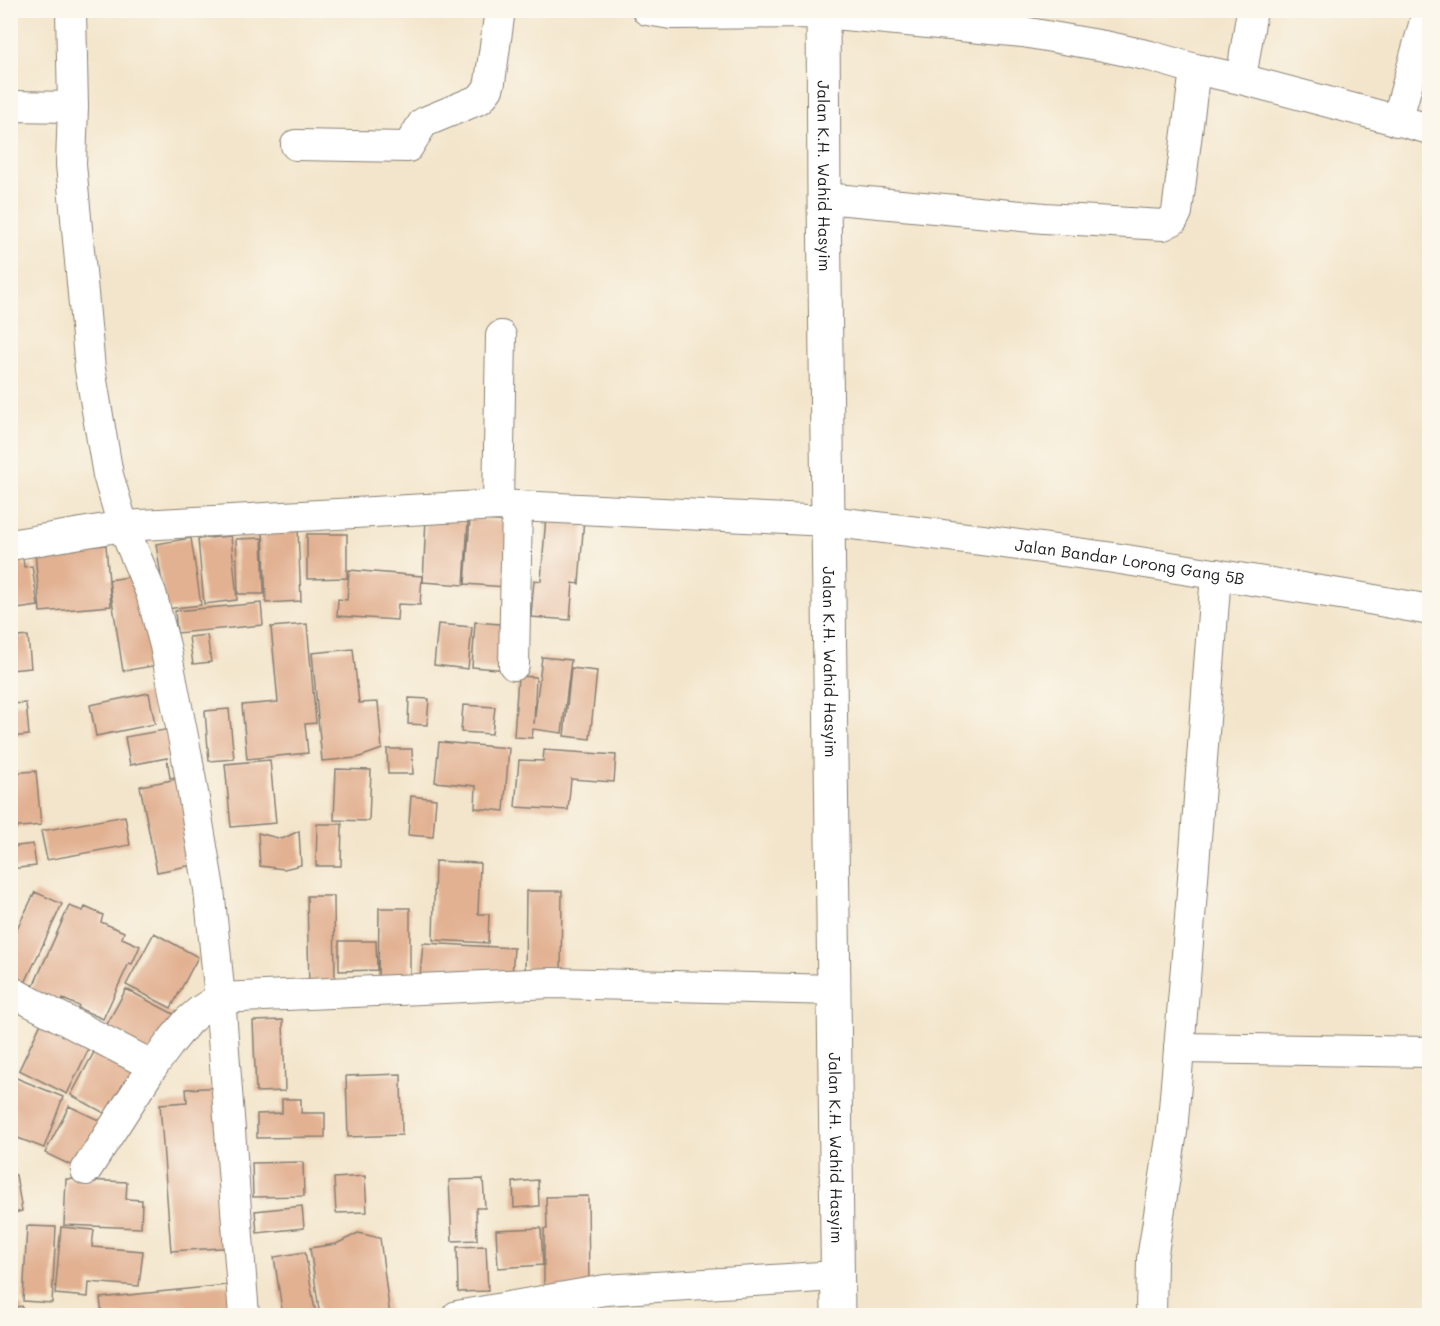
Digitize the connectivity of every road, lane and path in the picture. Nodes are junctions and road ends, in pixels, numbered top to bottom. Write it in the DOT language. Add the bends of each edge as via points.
graph roads {
  1 [pos="71,10"];
  2 [pos="500,10"];
  3 [pos="647,10"];
  4 [pos="1252,10"];
  5 [pos="1428,10"];
  6 [pos="823,12"];
  7 [pos="1195,69"];
  8 [pos="1241,79"];
  9 [pos="10,106"];
  10 [pos="73,107"];
  11 [pos="1397,120"];
  12 [pos="1430,129"];
  13 [pos="296,145"];
  14 [pos="824,198"];
  15 [pos="501,336"];
  16 [pos="507,505"];
  17 [pos="828,521"];
  18 [pos="123,526"];
  19 [pos="10,545"];
  20 [pos="1216,574"];
  21 [pos="1430,610"];
  22 [pos="514,665"];
  23 [pos="835,990"];
  24 [pos="10,991"];
  25 [pos="219,998"];
  26 [pos="1179,1048"];
  27 [pos="1430,1052"];
  28 [pos="153,1066"];
  29 [pos="86,1170"];
  30 [pos="837,1275"];
  31 [pos="244,1316"];
  32 [pos="457,1316"];
  33 [pos="838,1316"];
  34 [pos="1150,1316"];
  1 -- 10 [label="street"];
  2 -- 13 [label="street" via="490,82 484,96 426,120 408,147"];
  3 -- 6 [label="street" via="671,14"];
  4 -- 8 [label="street"];
  5 -- 11 [label="street"];
  6 -- 7 [label="street" via="1023,32 1104,46"];
  6 -- 14 [label="main road, Jalan K.H. Wahid Hasyim"];
  7 -- 8 [label="street"];
  7 -- 14 [label="street" via="1177,212 1173,220 1163,225"];
  8 -- 11 [label="street"];
  9 -- 10 [label="street"];
  10 -- 18 [label="street" via="71,164 90,369 108,476"];
  11 -- 12 [label="street"];
  14 -- 17 [label="main road, Jalan K.H. Wahid Hasyim"];
  15 -- 16 [label="street"];
  16 -- 17 [label="street, Jalan Bandar Lorong Gang 5B"];
  16 -- 18 [label="street, Jalan Bandar Lorong Gang 5B"];
  16 -- 22 [label="street"];
  17 -- 20 [label="street, Jalan Bandar Lorong Gang 5B"];
  17 -- 23 [label="main road, Jalan K.H. Wahid Hasyim"];
  18 -- 19 [label="street, Jalan Bandar Lorong Gang 5B"];
  18 -- 25 [label="street" via="151,593 188,757"];
  20 -- 21 [label="street, Jalan Bandar Lorong Gang 5B"];
  20 -- 26 [label="street"];
  23 -- 25 [label="street" via="554,983"];
  23 -- 30 [label="main road, Jalan K.H. Wahid Hasyim"];
  24 -- 28 [label="street"];
  25 -- 28 [label="street" via="188,1021"];
  25 -- 31 [label="street"];
  26 -- 27 [label="street"];
  26 -- 34 [label="street" via="1172,1132 1152,1259"];
  28 -- 29 [label="street"];
  30 -- 32 [label="street" via="605,1290"];
  30 -- 33 [label="main road, Jalan K.H. Wahid Hasyim"];
}
